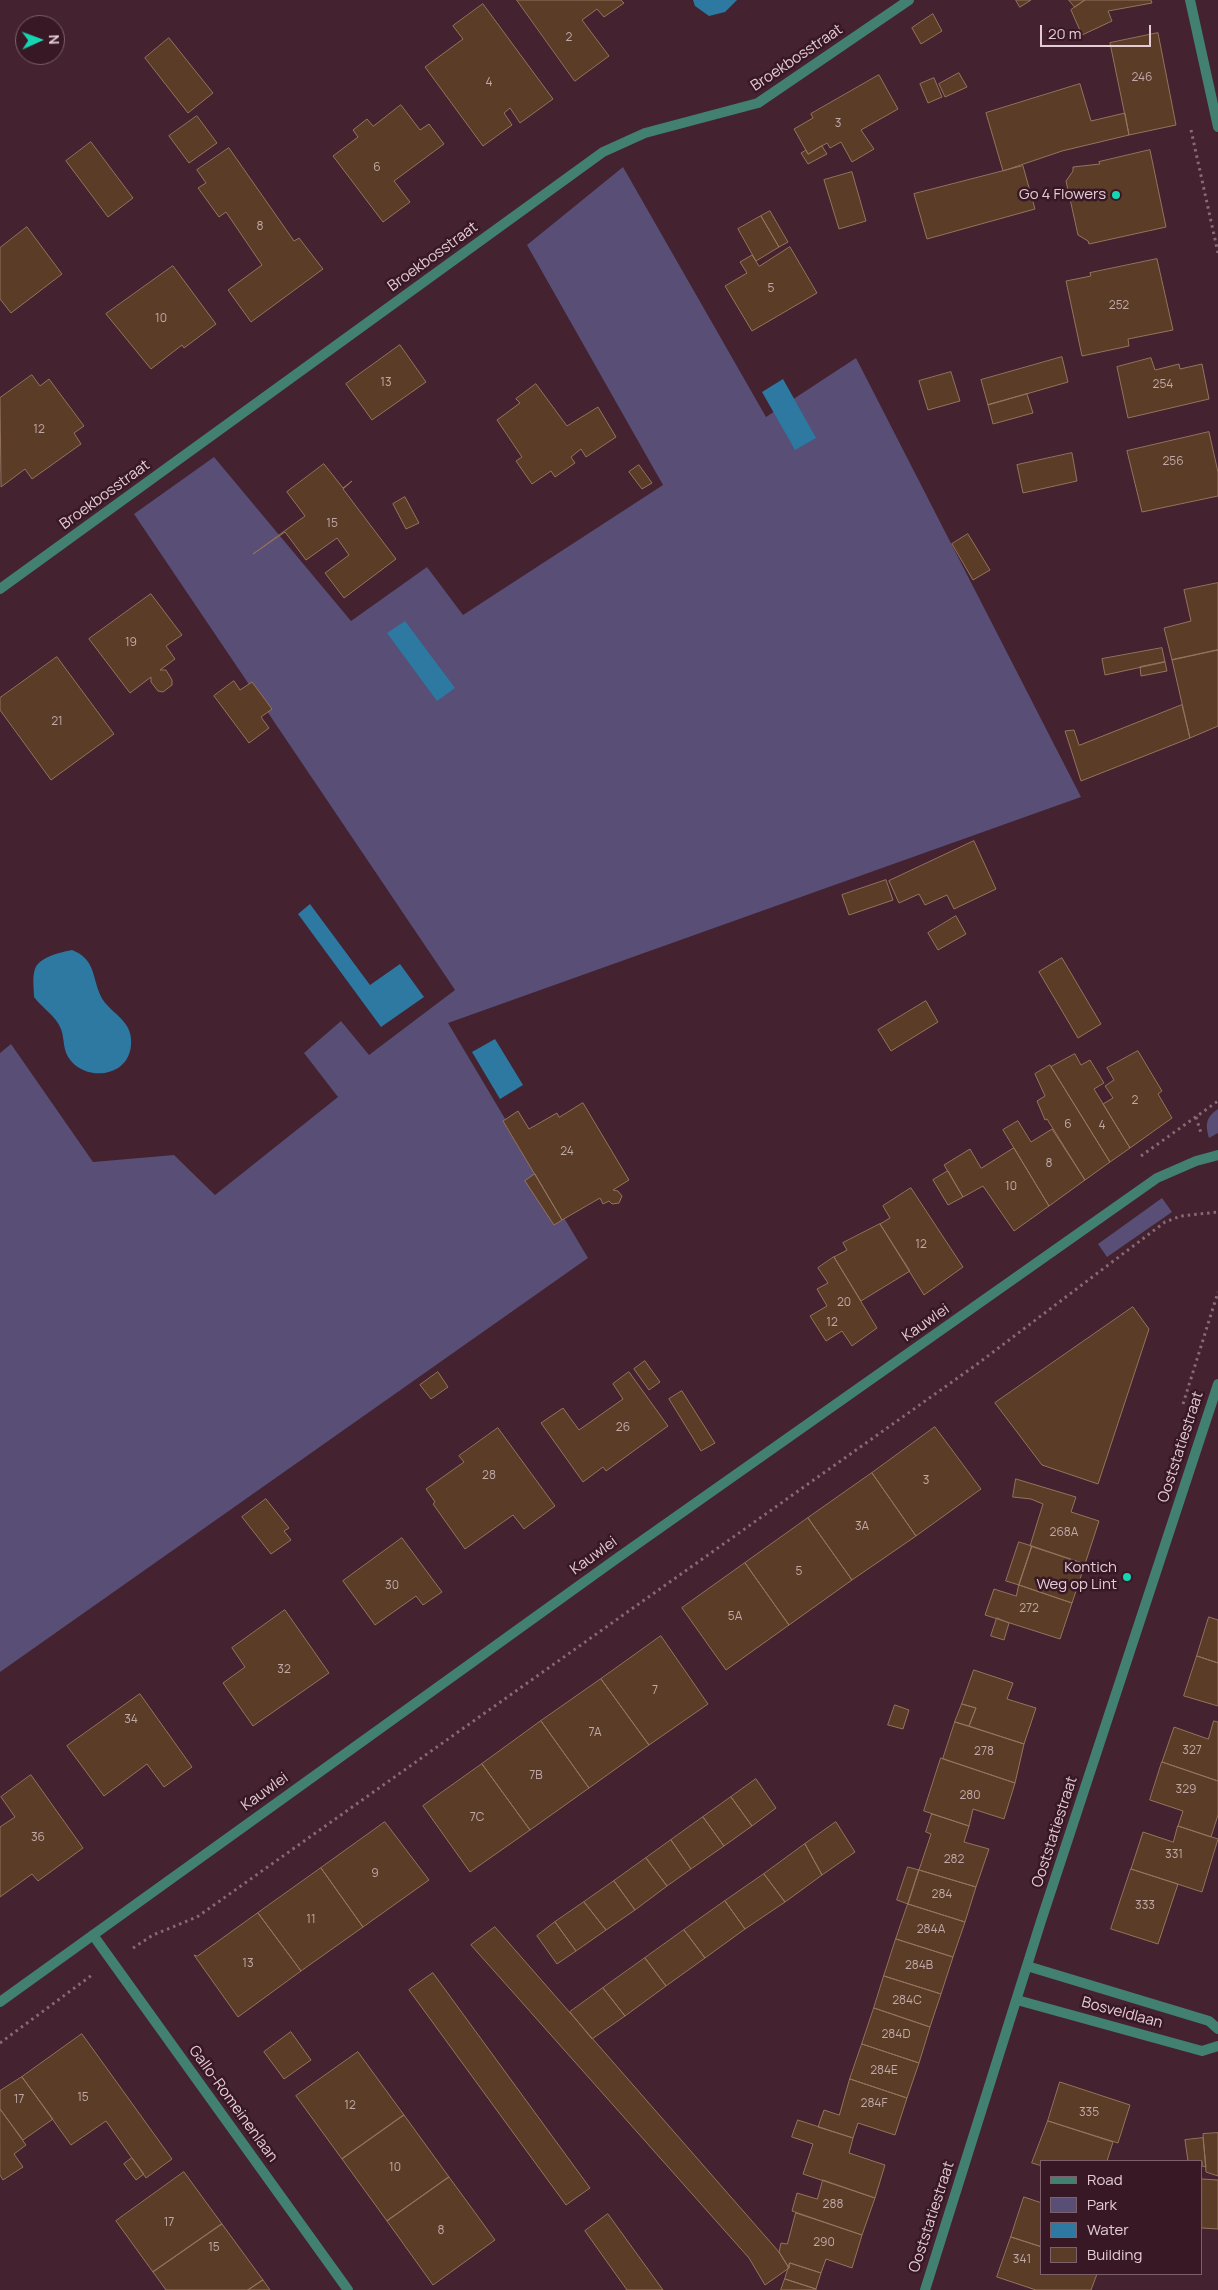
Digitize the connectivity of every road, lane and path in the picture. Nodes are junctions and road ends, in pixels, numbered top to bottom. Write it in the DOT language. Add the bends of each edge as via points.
graph roads {
  1 [pos="908,0"];
  2 [pos="1190,0"];
  3 [pos="1218,127"];
  4 [pos="0,589"];
  5 [pos="1218,1101"];
  6 [pos="1218,1155"];
  7 [pos="1141,1157"];
  8 [pos="1218,1212"];
  9 [pos="1218,1384"];
  10 [pos="93,1935"];
  11 [pos="113,1962"];
  12 [pos="1027,1966"];
  13 [pos="1017,2000"];
  14 [pos="0,2002"];
  15 [pos="1218,2029"];
  16 [pos="0,2043"];
  17 [pos="1218,2046"];
  18 [pos="348,2290"];
  19 [pos="925,2290"];
  1 -- 4 [label="street, Broekbosstraat" via="758,103 646,133 604,152"];
  2 -- 3 [label="street"];
  5 -- 7 [label="path"];
  6 -- 10 [label="street, Kauwlei" via="1157,1178 616,1559"];
  8 -- 11 [label="path" via="1181,1216 1164,1222 976,1365 197,1918 152,1935"];
  9 -- 12 [label="street, Ooststatiestraat"];
  10 -- 11 [label="street, Gallo-Romeinenlaan"];
  10 -- 14 [label="street, Kauwlei"];
  11 -- 16 [label="path"];
  11 -- 18 [label="street, Gallo-Romeinenlaan"];
  12 -- 13 [label="street, Ooststatiestraat"];
  12 -- 15 [label="street, Bosveldlaan" via="1209,2021"];
  13 -- 17 [label="street, Bosveldlaan" via="1202,2051"];
  13 -- 19 [label="street, Ooststatiestraat"];
}
